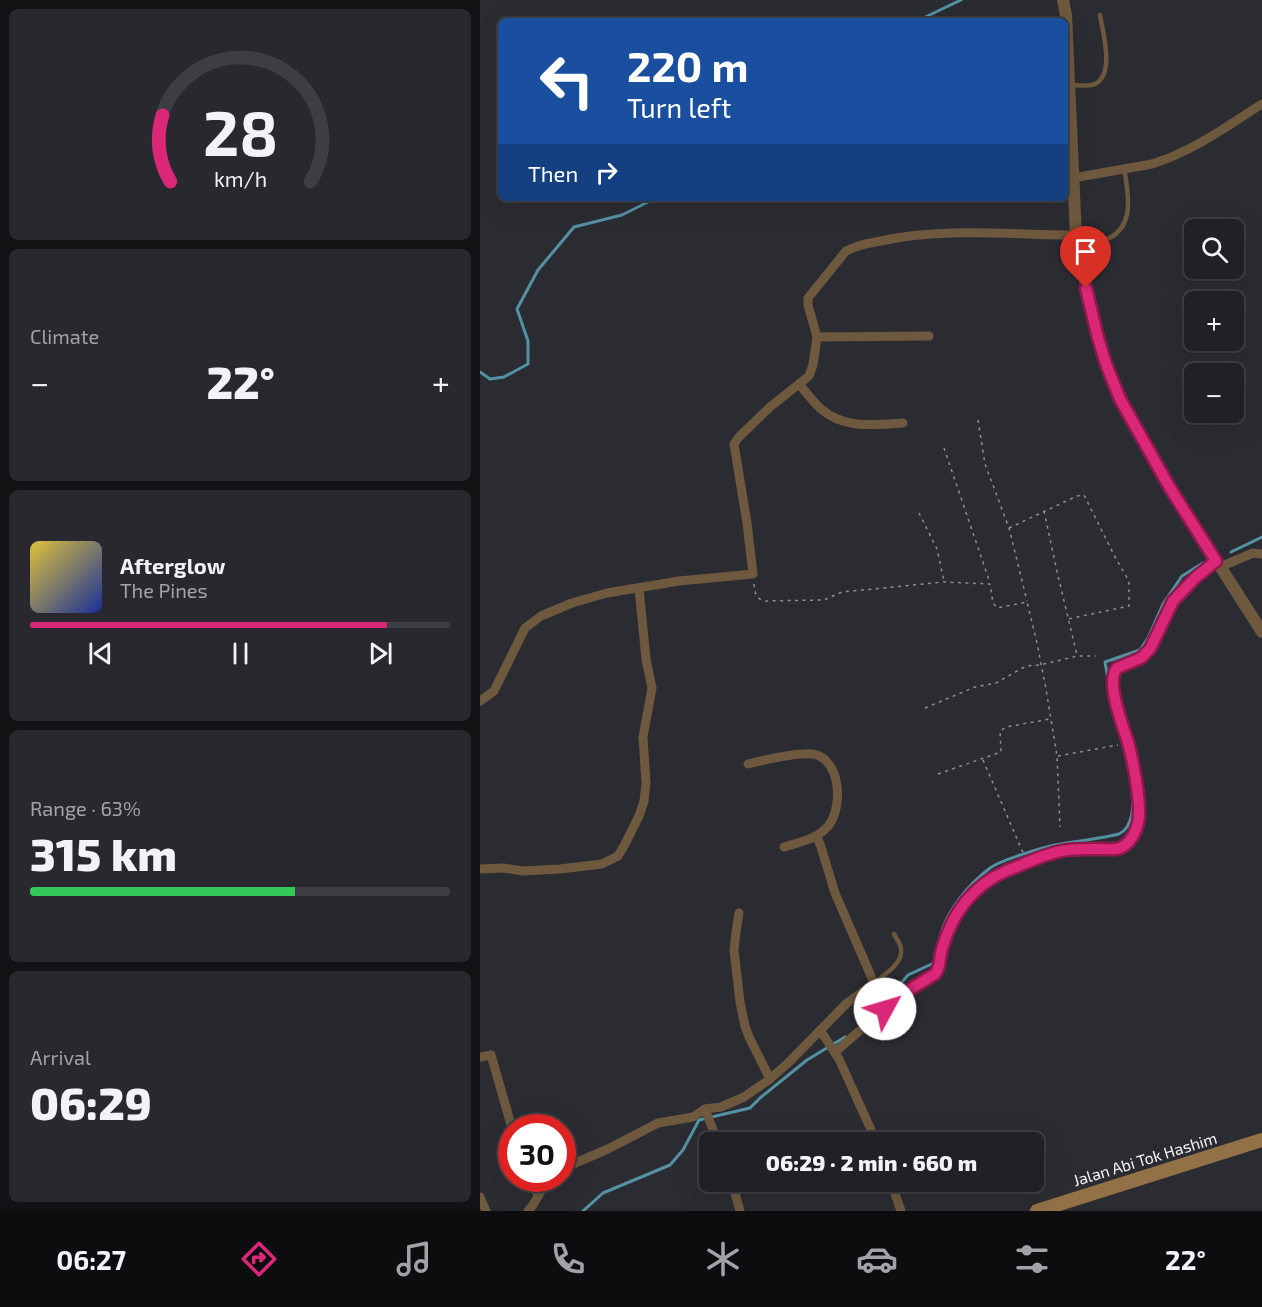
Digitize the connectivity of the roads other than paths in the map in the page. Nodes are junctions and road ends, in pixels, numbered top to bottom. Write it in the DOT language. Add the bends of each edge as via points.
graph roads {
  1 [pos="1063,0"];
  2 [pos="1100,15"];
  3 [pos="1066,18"];
  4 [pos="1068,62"];
  5 [pos="1069,85"];
  6 [pos="1262,105"];
  7 [pos="1124,168"];
  8 [pos="1073,178"];
  9 [pos="1077,239"];
  10 [pos="817,336"];
  11 [pos="929,336"];
  12 [pos="799,384"];
  13 [pos="903,423"];
  14 [pos="1262,554"];
  15 [pos="1218,564"];
  16 [pos="639,588"];
  17 [pos="1262,632"];
  18 [pos="480,701"];
  19 [pos="748,764"];
  20 [pos="817,837"];
  21 [pos="784,847"];
  22 [pos="480,869"];
  23 [pos="739,914"];
  24 [pos="894,934"];
  25 [pos="874,983"];
  26 [pos="821,1032"];
  27 [pos="833,1050"];
  28 [pos="480,1057"];
  29 [pos="770,1079"];
  30 [pos="706,1111"];
  31 [pos="508,1114"];
  32 [pos="714,1132"];
  33 [pos="873,1132"];
  34 [pos="1262,1140"];
  35 [pos="576,1163"];
  36 [pos="536,1192"];
  37 [pos="540,1192"];
  38 [pos="735,1192"];
  39 [pos="894,1192"];
  40 [pos="537,1196"];
  41 [pos="480,1197"];
  42 [pos="486,1211"];
  43 [pos="528,1211"];
  44 [pos="740,1211"];
  45 [pos="901,1211"];
  46 [pos="1037,1211"];
  1 -- 3 [label="street"];
  2 -- 5 [label="lane" via="1107,64 1103,77 1094,85"];
  4 -- 5 [label="street"];
  5 -- 8 [label="street"];
  6 -- 7 [label="street" via="1179,154 1152,164"];
  7 -- 8 [label="street"];
  7 -- 9 [label="lane" via="1129,197 1125,222 1109,238"];
  8 -- 9 [label="street"];
  9 -- 10 [label="street" via="999,233 921,234 854,247 839,258 808,298"];
  9 -- 15 [label="street" via="1098,338 1120,399"];
  10 -- 11 [label="street"];
  10 -- 12 [label="street" via="813,365"];
  12 -- 13 [label="street" via="821,409 836,419 859,424"];
  12 -- 16 [label="street" via="770,406 734,444 753,574"];
  14 -- 15 [label="street"];
  15 -- 17 [label="street"];
  15 -- 27 [label="street" via="1195,578 1173,601 1150,649 1114,671 1116,703 1128,743 1140,811 1128,844 1119,849 1062,851 994,877 960,907 946,934 939,970"];
  16 -- 18 [label="street" via="572,603 541,616 525,628 494,691"];
  16 -- 22 [label="street" via="652,688 643,737 644,801 625,844 618,856 602,864 523,871"];
  19 -- 20 [label="street" via="812,754 828,761 838,801 830,824"];
  20 -- 21 [label="street"];
  20 -- 25 [label="street" via="838,901"];
  23 -- 29 [label="street" via="734,950 740,1002 745,1026"];
  24 -- 25 [label="lane" via="901,949 900,958"];
  25 -- 26 [label="street" via="847,1003"];
  26 -- 27 [label="street"];
  26 -- 29 [label="street"];
  27 -- 33 [label="street"];
  28 -- 31 [label="street" via="491,1055"];
  29 -- 30 [label="street" via="738,1100"];
  30 -- 32 [label="street"];
  30 -- 35 [label="street" via="658,1123"];
  34 -- 46 [label="main road, Jalan Abi Tok Hashim"];
  36 -- 40 [label="street"];
  37 -- 40 [label="street"];
  38 -- 44 [label="street"];
  39 -- 45 [label="street"];
  40 -- 43 [label="street"];
  41 -- 42 [label="street"];
}
